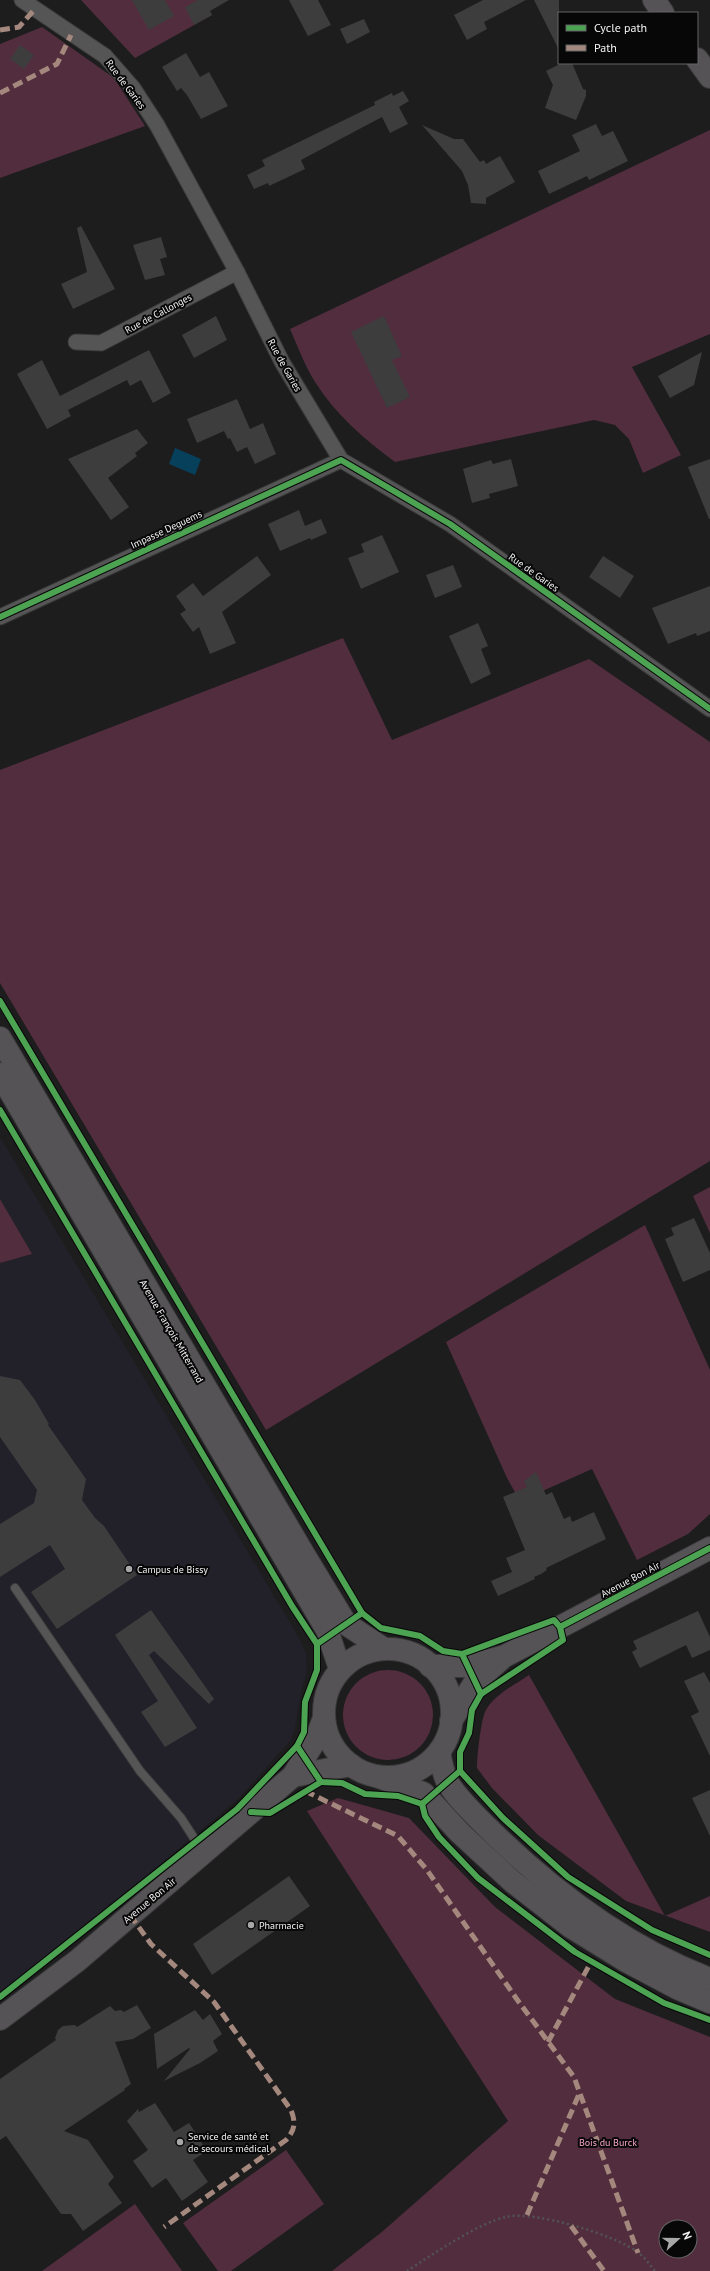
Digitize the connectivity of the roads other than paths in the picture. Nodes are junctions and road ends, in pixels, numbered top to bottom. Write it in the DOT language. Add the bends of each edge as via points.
graph roads {
  1 [pos="22,0"];
  2 [pos="654,0"];
  3 [pos="662,12"];
  4 [pos="698,60"];
  5 [pos="710,77"];
  6 [pos="237,272"];
  7 [pos="76,342"];
  8 [pos="341,460"];
  9 [pos="0,617"];
  10 [pos="710,709"];
  11 [pos="0,1038"];
  12 [pos="0,1074"];
  13 [pos="710,1548"];
  14 [pos="15,1588"];
  15 [pos="384,1649"];
  16 [pos="505,1656"];
  17 [pos="430,1666"];
  18 [pos="340,1669"];
  19 [pos="324,1718"];
  20 [pos="451,1721"];
  21 [pos="439,1752"];
  22 [pos="351,1765"];
  23 [pos="293,1776"];
  24 [pos="376,1776"];
  25 [pos="204,1853"];
  26 [pos="710,1979"];
  27 [pos="710,2002"];
  28 [pos="0,2019"];
  1 -- 6 [label="street, Rue de Garies" via="105,56 133,88"];
  2 -- 3 [label="main road"];
  4 -- 5 [label="main road"];
  6 -- 7 [label="street, Rue de Callonges" via="101,344"];
  6 -- 8 [label="street, Rue de Garies" via="282,362"];
  8 -- 9 [label="street, Impasse Deguems"];
  8 -- 10 [label="street, Rue de Garies" via="450,524"];
  11 -- 15 [label="main road, Avenue François Mitterrand" via="346,1624"];
  12 -- 18 [label="main road, Avenue François Mitterrand" via="327,1630"];
  13 -- 16 [label="main road, Avenue Bon Air"];
  14 -- 25 [label="lane" via="140,1771 181,1818"];
  15 -- 17 [label="main road" via="404,1651 422,1658"];
  15 -- 18 [label="main road" via="368,1652"];
  16 -- 17 [label="main road, Avenue Bon Air" via="468,1666"];
  16 -- 20 [label="main road, Avenue Bon Air" via="475,1682"];
  17 -- 20 [label="main road" via="447,1688 451,1704"];
  18 -- 19 [label="main road" via="331,1683"];
  19 -- 22 [label="main road" via="327,1733 334,1747"];
  19 -- 23 [label="main road, Avenue Bon Air" via="316,1739"];
  20 -- 21 [label="main road" via="447,1738"];
  21 -- 24 [label="main road" via="426,1764 410,1773 394,1777"];
  21 -- 26 [label="main road" via="448,1782 475,1815 532,1870 591,1915 635,1943"];
  22 -- 23 [label="main road"];
  22 -- 24 [label="main road"];
  23 -- 25 [label="main road, Avenue Bon Air"];
  24 -- 27 [label="main road" via="424,1793 460,1833 513,1882 571,1927 651,1974"];
  25 -- 28 [label="main road, Avenue Bon Air" via="77,1961"];
}
